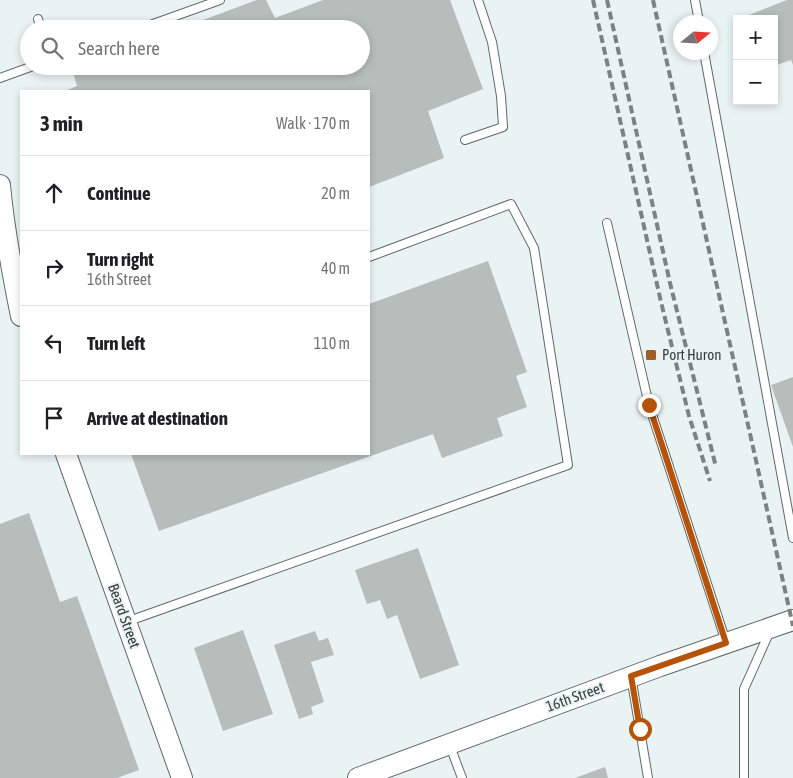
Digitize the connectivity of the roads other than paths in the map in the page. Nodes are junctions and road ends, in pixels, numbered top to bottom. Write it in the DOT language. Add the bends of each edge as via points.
graph roads {
  1 [pos="220,0"];
  2 [pos="478,0"];
  3 [pos="695,0"];
  4 [pos="698,15"];
  5 [pos="164,20"];
  6 [pos="705,60"];
  7 [pos="20,71"];
  8 [pos="0,78"];
  9 [pos="465,140"];
  10 [pos="0,185"];
  11 [pos="608,223"];
  12 [pos="370,257"];
  13 [pos="20,312"];
  14 [pos="66,455"];
  15 [pos="793,538"];
  16 [pos="793,620"];
  17 [pos="126,622"];
  18 [pos="772,628"];
  19 [pos="726,643"];
  20 [pos="631,676"];
  21 [pos="450,744"];
  22 [pos="182,778"];
  23 [pos="358,778"];
  24 [pos="462,778"];
  25 [pos="648,778"];
  26 [pos="744,778"];
  1 -- 5 [label="lane"];
  2 -- 9 [label="lane" via="492,42 504,127"];
  3 -- 4 [label="lane"];
  6 -- 15 [label="lane"];
  7 -- 8 [label="lane"];
  10 -- 13 [label="street"];
  11 -- 19 [label="lane" via="649,405"];
  12 -- 17 [label="lane" via="511,204 534,248 568,465"];
  14 -- 17 [label="street, Beard Street"];
  16 -- 18 [label="street, 16th Street"];
  17 -- 22 [label="street, Beard Street"];
  18 -- 19 [label="street, 16th Street"];
  18 -- 26 [label="lane" via="744,689"];
  19 -- 20 [label="street, 16th Street"];
  20 -- 21 [label="street, 16th Street"];
  20 -- 25 [label="lane"];
  21 -- 23 [label="street, 16th Street"];
  21 -- 24 [label="lane"];
}
